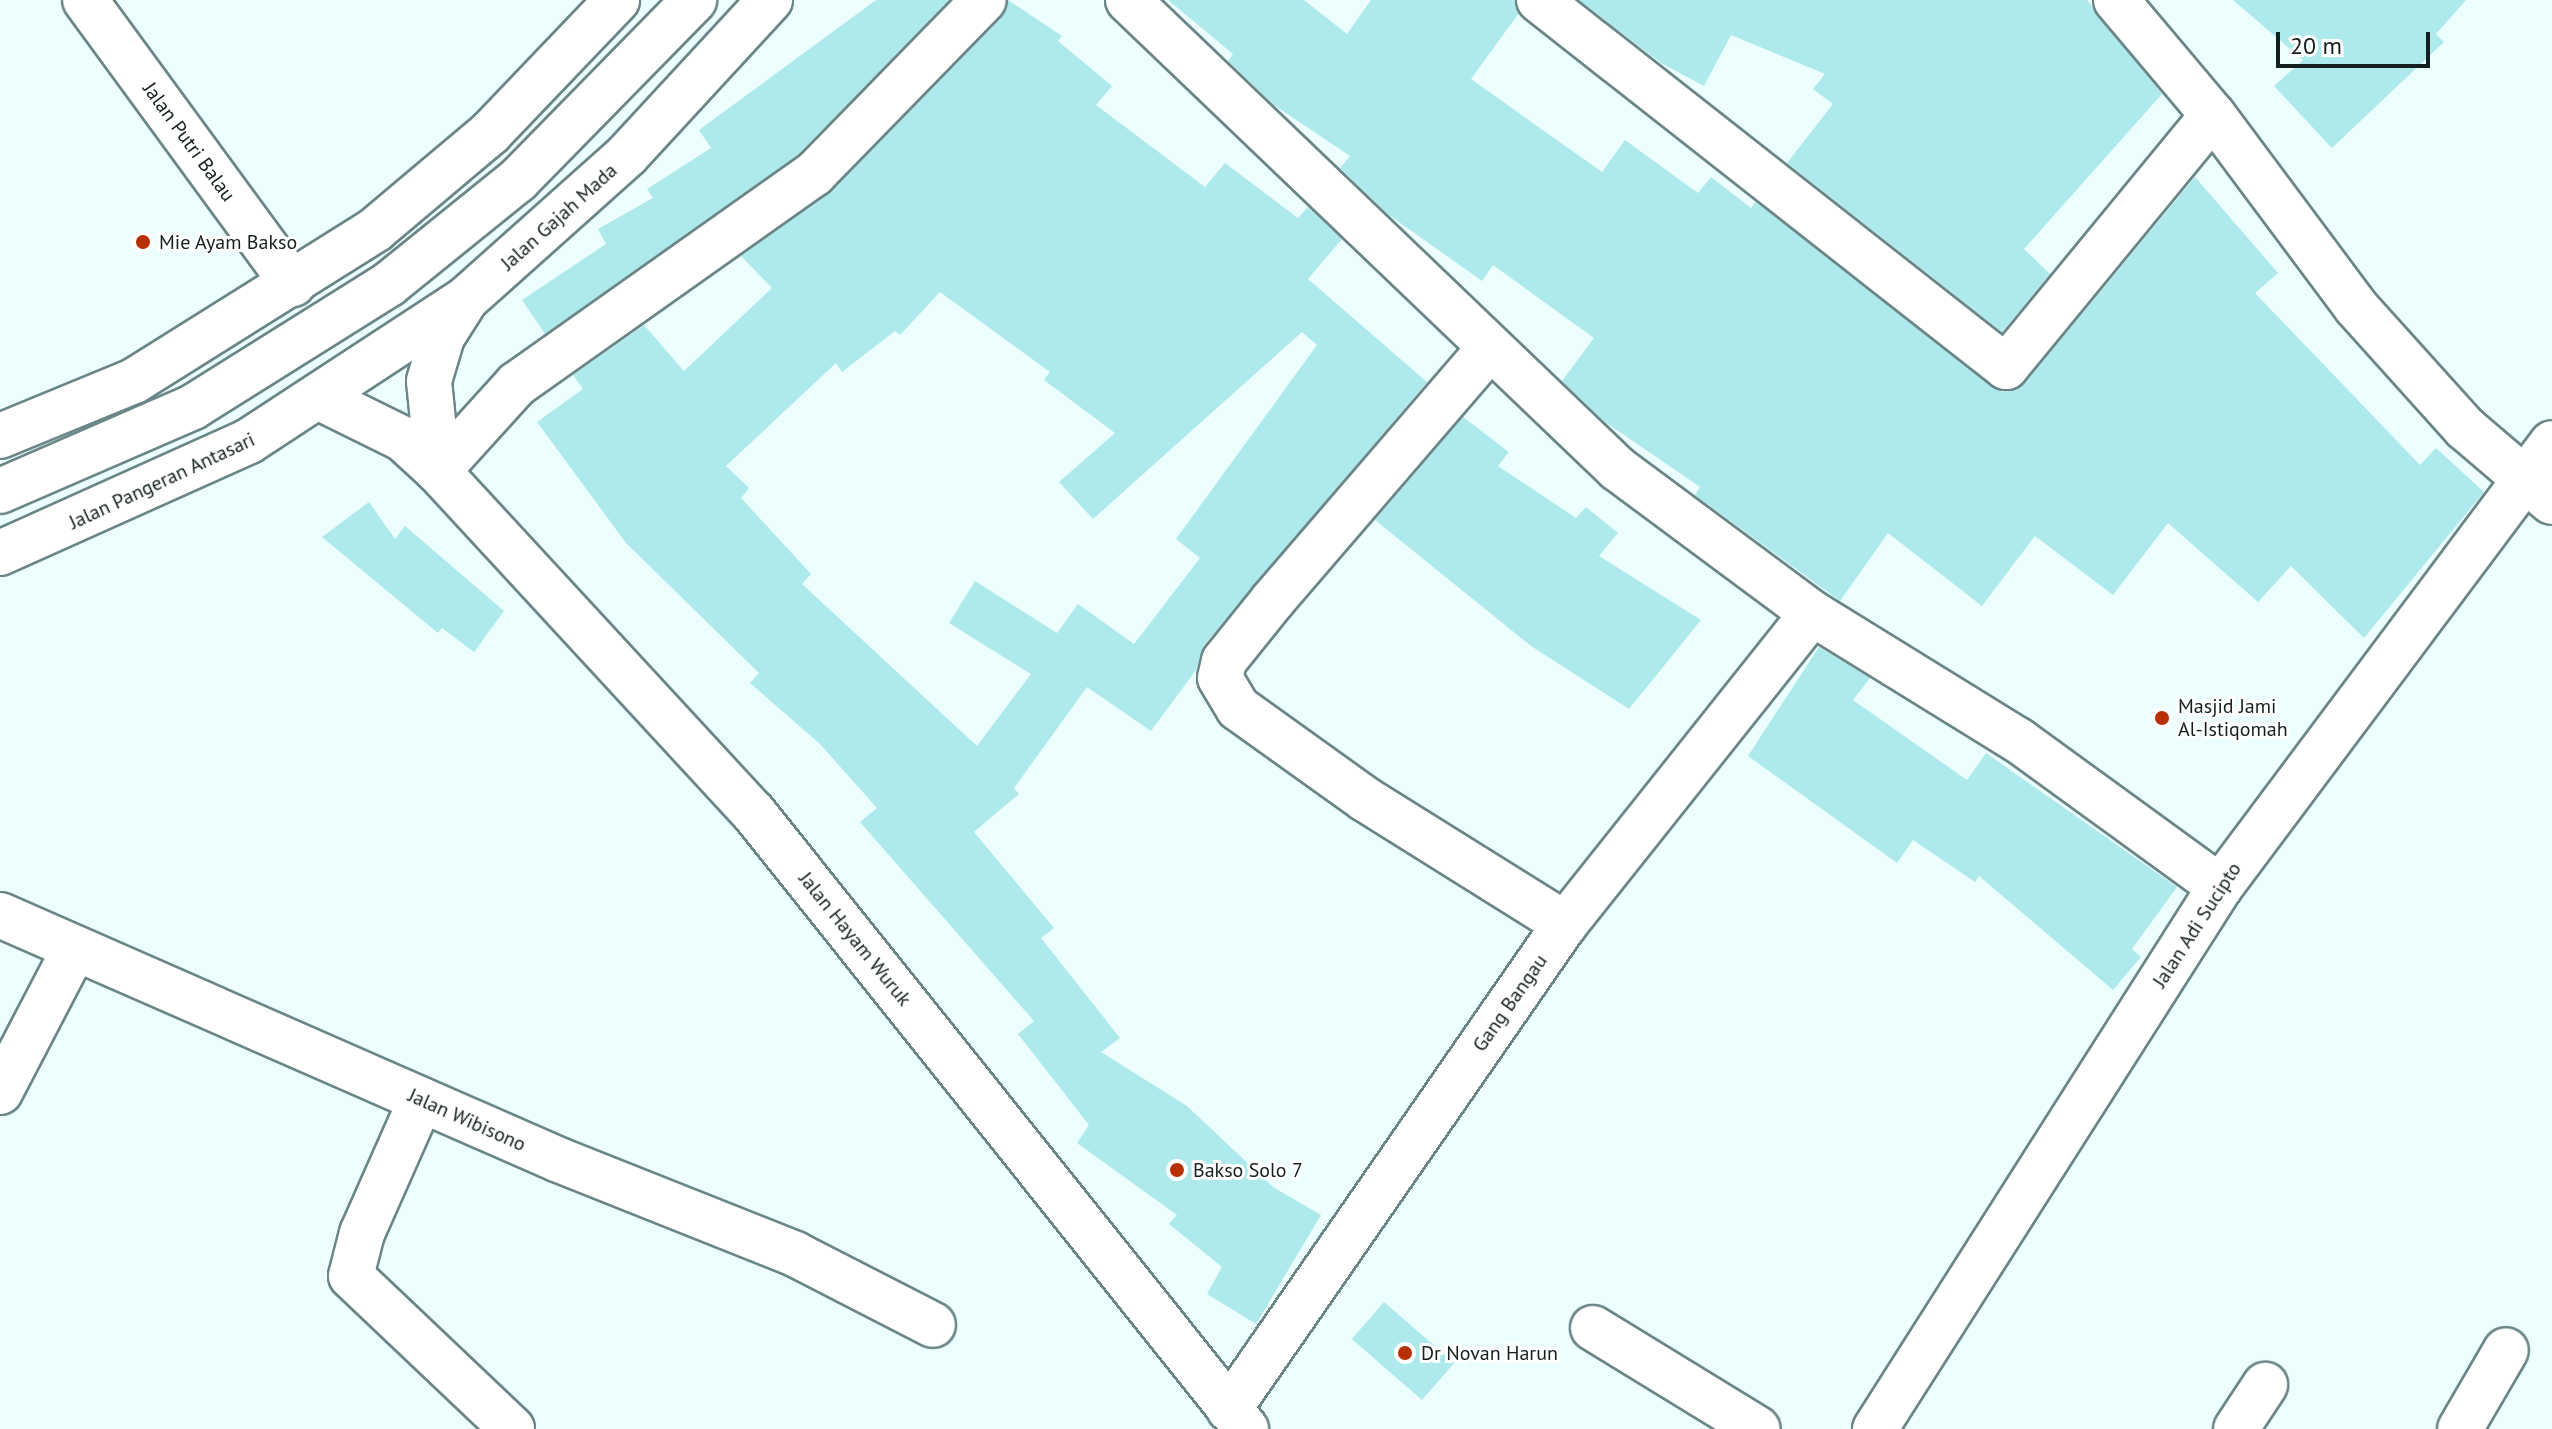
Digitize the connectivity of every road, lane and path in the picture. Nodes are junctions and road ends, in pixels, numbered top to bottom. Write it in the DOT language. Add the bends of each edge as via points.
graph roads {
  1 [pos="85,0"];
  2 [pos="617,0"];
  3 [pos="694,0"];
  4 [pos="770,0"];
  5 [pos="984,0"];
  6 [pos="1128,0"];
  7 [pos="1539,0"];
  8 [pos="2135,6"];
  9 [pos="547,77"];
  10 [pos="2213,115"];
  11 [pos="627,155"];
  12 [pos="440,180"];
  13 [pos="511,262"];
  14 [pos="293,284"];
  15 [pos="466,299"];
  16 [pos="1488,350"];
  17 [pos="318,397"];
  18 [pos="0,436"];
  19 [pos="2552,443"];
  20 [pos="438,471"];
  21 [pos="2537,490"];
  22 [pos="0,491"];
  23 [pos="0,553"];
  24 [pos="1812,613"];
  25 [pos="2220,887"];
  26 [pos="0,915"];
  27 [pos="1565,924"];
  28 [pos="75,948"];
  29 [pos="0,1092"];
  30 [pos="421,1100"];
  31 [pos="933,1325"];
  32 [pos="1593,1328"];
  33 [pos="2506,1350"];
  34 [pos="2265,1385"];
  35 [pos="1238,1419"];
  36 [pos="512,1429"];
  37 [pos="1758,1429"];
  38 [pos="1875,1429"];
  39 [pos="2236,1429"];
  40 [pos="2460,1429"];
  1 -- 14 [label="street, Jalan Putri Balau"];
  2 -- 9 [label="street"];
  3 -- 22 [label="street, bridge" via="518,180 337,321 193,407"];
  4 -- 11 [label="street, Jalan Gajah Mada"];
  5 -- 20 [label="street" via="814,174 517,384"];
  6 -- 16 [label="street"];
  7 -- 10 [label="street" via="2006,367"];
  8 -- 10 [label="street"];
  9 -- 11 [label="street" via="533,125 545,152 582,169"];
  9 -- 12 [label="street"];
  10 -- 21 [label="street" via="2356,307 2465,428"];
  11 -- 13 [label="street, Jalan Gajah Mada"];
  12 -- 13 [label="street" via="491,169 519,187 529,223"];
  12 -- 14 [label="street"];
  13 -- 15 [label="street, Jalan Gajah Mada"];
  14 -- 18 [label="street" via="134,381"];
  15 -- 17 [label="street, Jalan Gajah Mada"];
  15 -- 20 [label="street" via="442,337 429,381"];
  16 -- 24 [label="street" via="1618,469"];
  16 -- 27 [label="street" via="1273,600 1224,661 1220,678 1238,708 1365,799"];
  17 -- 20 [label="street, Jalan Hayam Wuruk" via="403,439"];
  17 -- 23 [label="street, Jalan Pangeran Antasari" via="249,441"];
  19 -- 21 [label="street, Jalan Adi Sucipto"];
  20 -- 35 [label="street, Jalan Hayam Wuruk" via="753,812"];
  21 -- 25 [label="street, Jalan Adi Sucipto"];
  24 -- 25 [label="street" via="2018,740"];
  24 -- 27 [label="street, Gang Bangau"];
  25 -- 38 [label="street, Jalan Adi Sucipto"];
  26 -- 28 [label="street, Jalan Wibisono"];
  27 -- 35 [label="street, Gang Bangau"];
  28 -- 29 [label="street"];
  28 -- 30 [label="street, Jalan Wibisono"];
  30 -- 31 [label="street, Jalan Wibisono" via="795,1254"];
  30 -- 36 [label="street" via="362,1233 351,1276"];
  32 -- 37 [label="street"];
  33 -- 40 [label="street"];
  34 -- 39 [label="street"];
}
